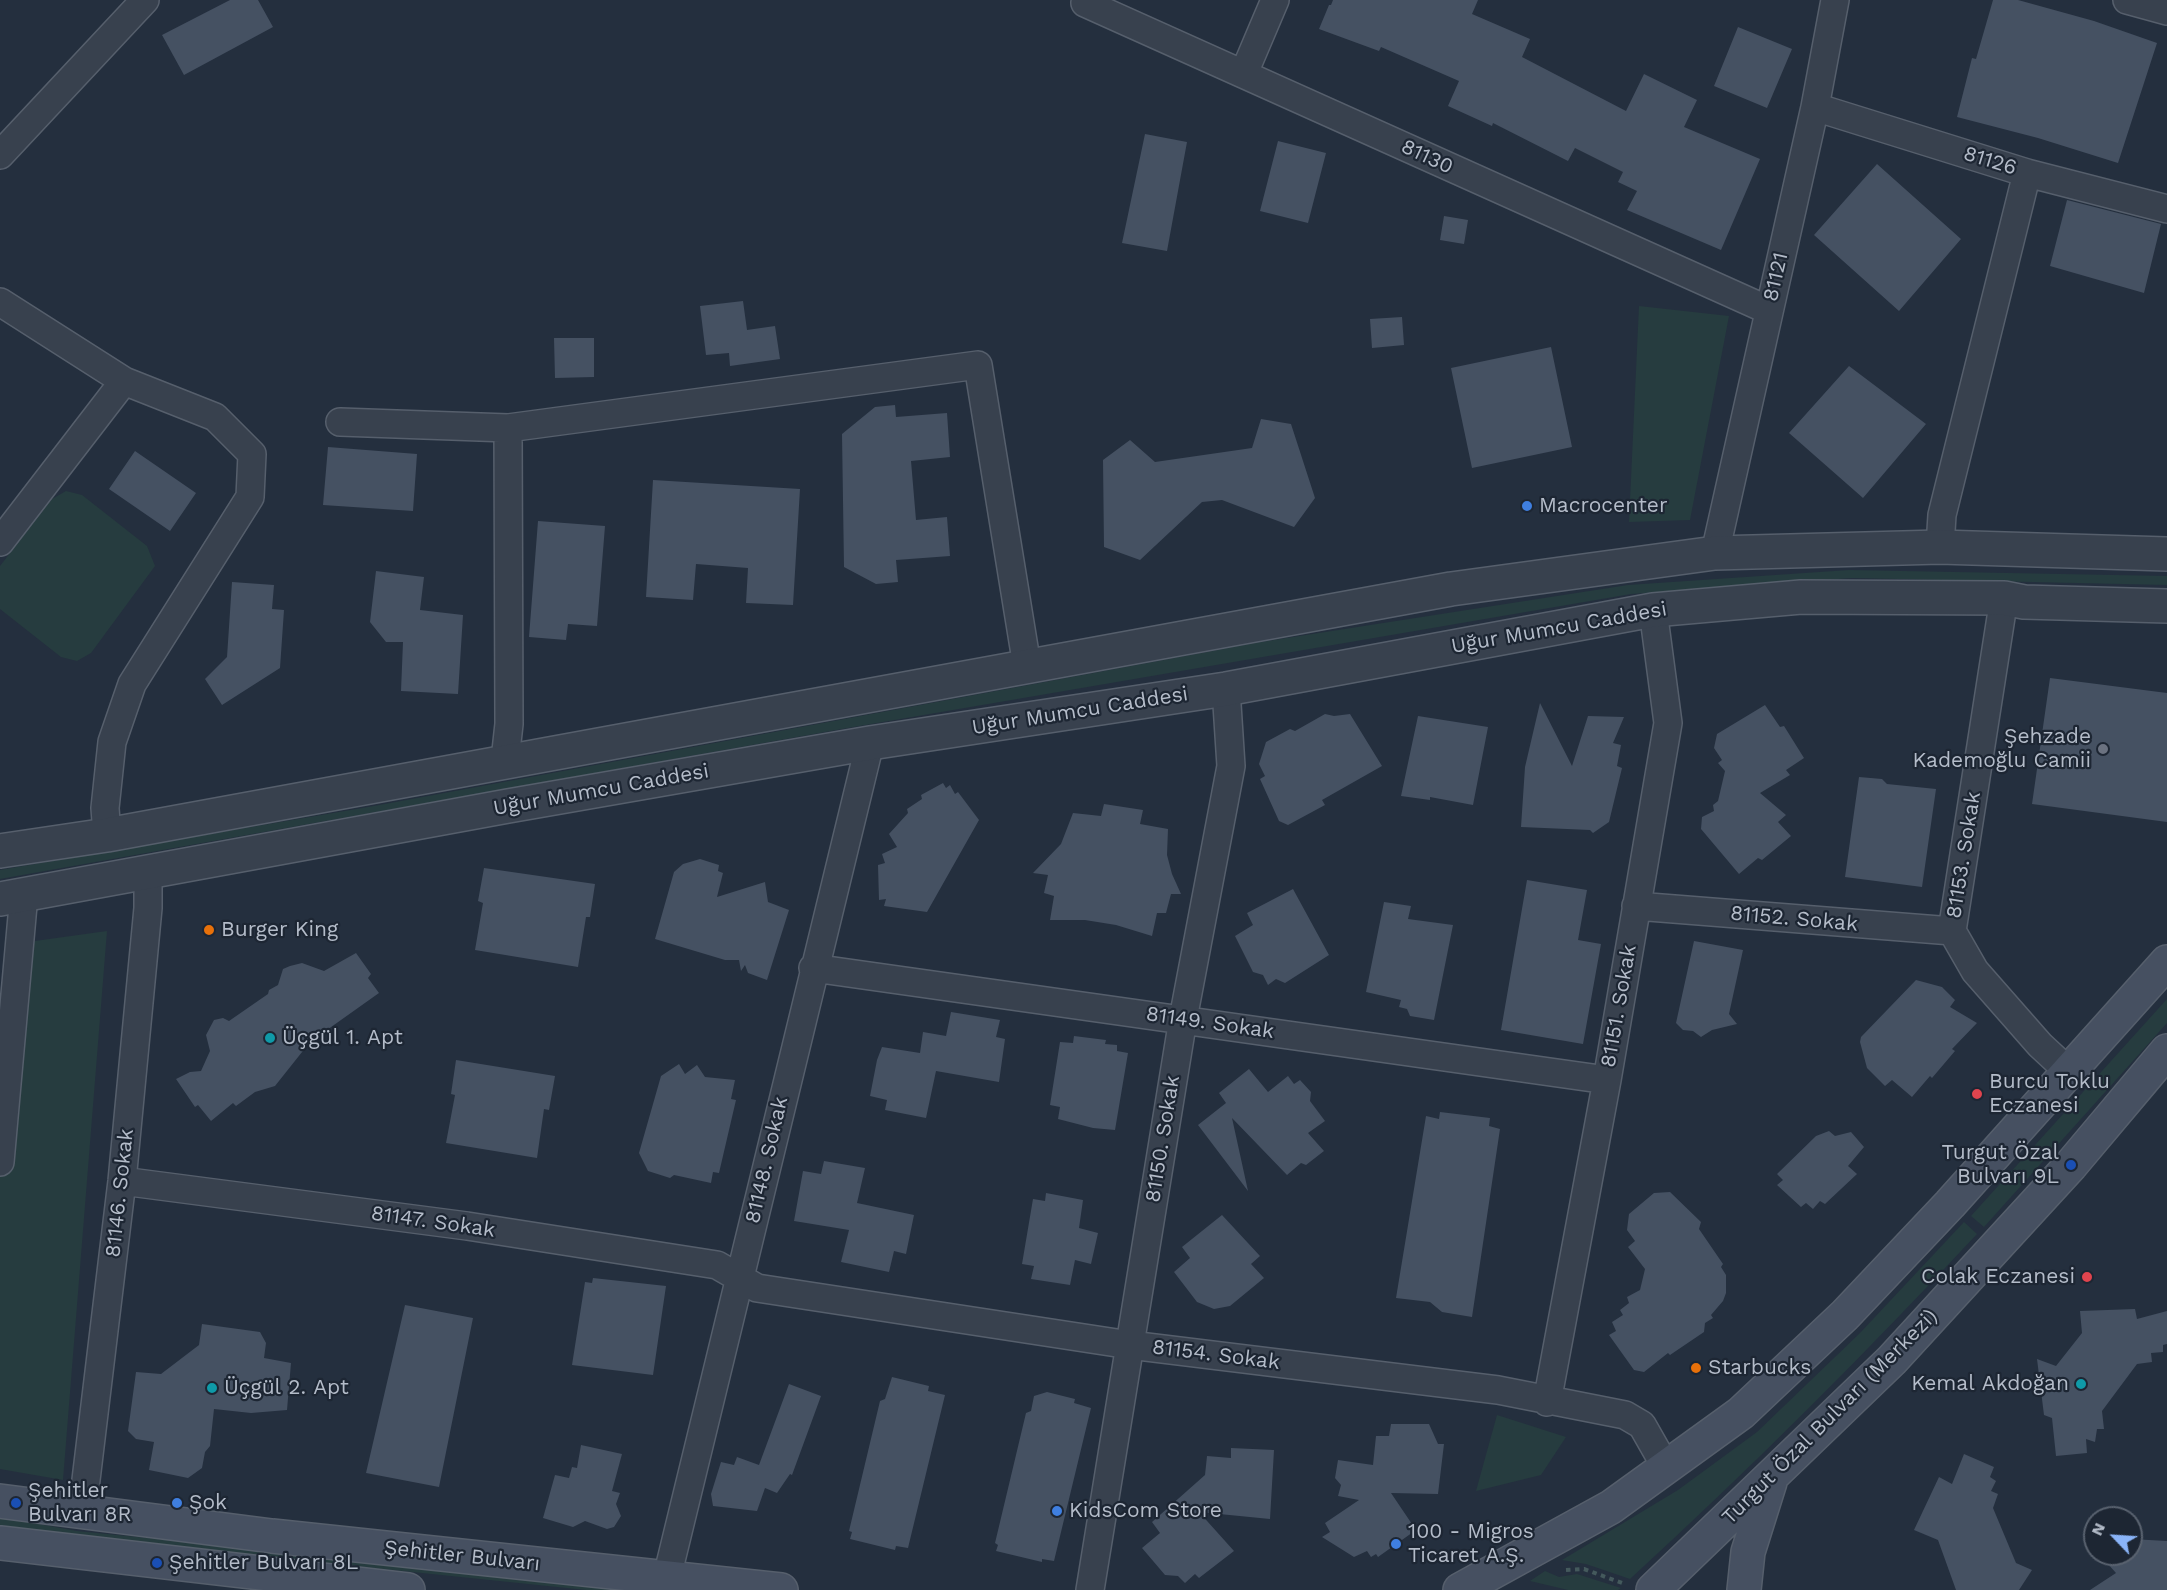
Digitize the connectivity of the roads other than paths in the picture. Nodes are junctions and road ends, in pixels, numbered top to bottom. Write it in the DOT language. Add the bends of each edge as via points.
graph roads {
  1 [pos="145,0"];
  2 [pos="1275,0"];
  3 [pos="2127,0"];
  4 [pos="1830,2"];
  5 [pos="1085,3"];
  6 [pos="2167,11"];
  7 [pos="1244,73"];
  8 [pos="1815,107"];
  9 [pos="0,155"];
  10 [pos="2027,173"];
  11 [pos="2167,209"];
  12 [pos="0,302"];
  13 [pos="1768,310"];
  14 [pos="124,381"];
  15 [pos="340,422"];
  16 [pos="508,428"];
  17 [pos="0,542"];
  18 [pos="1940,547"];
  19 [pos="1716,553"];
  20 [pos="2167,554"];
  21 [pos="2004,598"];
  22 [pos="2167,606"];
  23 [pos="1653,610"];
  24 [pos="1027,666"];
  25 [pos="1226,689"];
  26 [pos="870,743"];
  27 [pos="505,760"];
  28 [pos="106,835"];
  29 [pos="0,851"];
  30 [pos="148,872"];
  31 [pos="12,897"];
  32 [pos="1636,906"];
  33 [pos="1952,931"];
  34 [pos="2167,962"];
  35 [pos="813,968"];
  36 [pos="1183,1019"];
  37 [pos="2167,1051"];
  38 [pos="2068,1071"];
  39 [pos="2167,1076"];
  40 [pos="1607,1080"];
  41 [pos="2081,1153"];
  42 [pos="0,1162"];
  43 [pos="122,1181"];
  44 [pos="740,1276"];
  45 [pos="1130,1345"];
  46 [pos="1547,1401"];
  47 [pos="1667,1469"];
  48 [pos="1771,1478"];
  49 [pos="0,1501"];
  50 [pos="82,1513"];
  51 [pos="0,1543"];
  52 [pos="667,1578"];
  53 [pos="331,1586"];
  54 [pos="1640,1587"];
  55 [pos="408,1590"];
  56 [pos="781,1590"];
  57 [pos="1090,1590"];
  58 [pos="1460,1590"];
  59 [pos="1744,1590"];
  1 -- 9 [label="street"];
  2 -- 7 [label="street"];
  3 -- 6 [label="street"];
  4 -- 8 [label="street, 81121"];
  5 -- 7 [label="street, 81130"];
  7 -- 13 [label="street, 81130"];
  8 -- 10 [label="street, 81126"];
  8 -- 13 [label="street, 81121"];
  10 -- 11 [label="street, 81126"];
  10 -- 18 [label="street" via="1942,514"];
  12 -- 14 [label="street"];
  13 -- 19 [label="street, 81121"];
  14 -- 17 [label="street"];
  14 -- 28 [label="street" via="214,417 252,454 250,497 132,684 112,742"];
  15 -- 16 [label="street"];
  16 -- 24 [label="street" via="978,365"];
  16 -- 27 [label="street" via="509,724"];
  18 -- 19 [label="street"];
  18 -- 20 [label="street"];
  19 -- 24 [label="street" via="1450,589"];
  21 -- 22 [label="street, Uğur Mumcu Caddesi" via="2024,603"];
  21 -- 23 [label="street, Uğur Mumcu Caddesi" via="1801,597"];
  21 -- 33 [label="street, 81153. Sokak"];
  23 -- 25 [label="street, Uğur Mumcu Caddesi"];
  23 -- 32 [label="street, 81151. Sokak" via="1668,723"];
  24 -- 27 [label="street"];
  25 -- 26 [label="street, Uğur Mumcu Caddesi"];
  25 -- 36 [label="street, 81150. Sokak" via="1231,766"];
  26 -- 30 [label="street, Uğur Mumcu Caddesi"];
  26 -- 35 [label="street, 81148. Sokak"];
  27 -- 28 [label="street"];
  28 -- 29 [label="street"];
  30 -- 31 [label="street, Uğur Mumcu Caddesi"];
  30 -- 43 [label="street, 81146. Sokak" via="148,908"];
  31 -- 42 [label="street"];
  32 -- 33 [label="street, 81152. Sokak"];
  32 -- 40 [label="street, 81151. Sokak"];
  33 -- 38 [label="street, 81153. Sokak" via="1975,971"];
  34 -- 38 [label="main road"];
  35 -- 36 [label="street, 81149. Sokak"];
  35 -- 44 [label="street, 81148. Sokak"];
  36 -- 40 [label="street, 81149. Sokak"];
  36 -- 45 [label="street, 81150. Sokak"];
  37 -- 41 [label="main road, Turgut Özal Bulvarı (Merkezi)"];
  38 -- 47 [label="main road" via="1845,1315 1741,1413"];
  39 -- 41 [label="main road"];
  40 -- 46 [label="street, 81151. Sokak"];
  41 -- 48 [label="main road, Turgut Özal Bulvarı (Merkezi)" via="1892,1360"];
  43 -- 44 [label="street, 81147. Sokak" via="467,1226 717,1265"];
  43 -- 50 [label="street, 81146. Sokak"];
  44 -- 45 [label="street, 81154. Sokak" via="757,1288"];
  44 -- 52 [label="street, 81148. Sokak"];
  45 -- 46 [label="street, 81154. Sokak" via="1498,1390"];
  45 -- 57 [label="street, 81150. Sokak"];
  46 -- 47 [label="street, 81154. Sokak" via="1625,1415 1642,1425"];
  47 -- 58 [label="main road" via="1611,1507"];
  48 -- 54 [label="main road, Turgut Özal Bulvarı (Merkezi)"];
  48 -- 59 [label="main road" via="1748,1552"];
  49 -- 50 [label="main road, Şehitler Bulvarı"];
  50 -- 52 [label="main road, Şehitler Bulvarı"];
  51 -- 53 [label="main road, Şehitler Bulvarı"];
  52 -- 56 [label="main road, Şehitler Bulvarı"];
  53 -- 55 [label="main road, Şehitler Bulvarı"];
}
